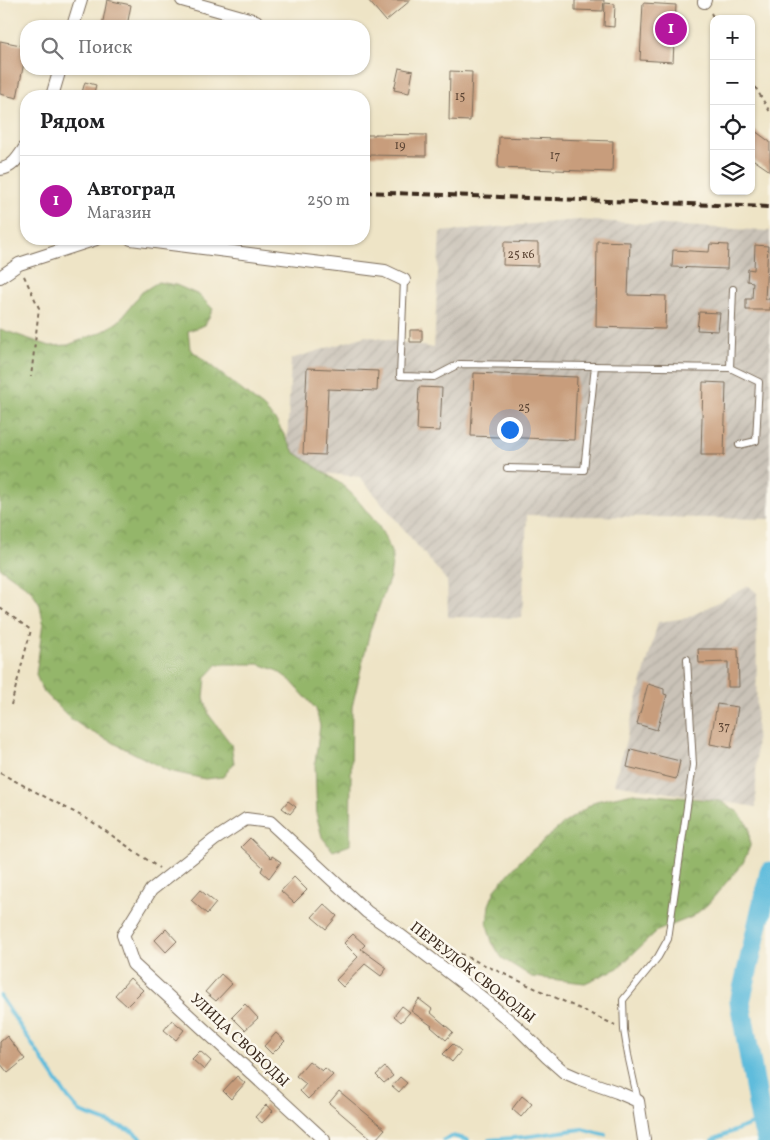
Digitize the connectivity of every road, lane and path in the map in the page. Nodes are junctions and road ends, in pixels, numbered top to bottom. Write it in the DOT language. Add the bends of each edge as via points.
graph roads {
  1 [pos="81,0"];
  2 [pos="182,0"];
  3 [pos="75,20"];
  4 [pos="252,20"];
  5 [pos="58,75"];
  6 [pos="755,87"];
  7 [pos="54,90"];
  8 [pos="770,112"];
  9 [pos="20,154"];
  10 [pos="0,169"];
  11 [pos="78,245"];
  12 [pos="179,245"];
  13 [pos="19,264"];
  14 [pos="0,277"];
  15 [pos="404,280"];
  16 [pos="733,288"];
  17 [pos="595,366"];
  18 [pos="730,368"];
  19 [pos="31,378"];
  20 [pos="739,444"];
  21 [pos="507,468"];
  22 [pos="0,608"];
  23 [pos="688,659"];
  24 [pos="11,705"];
  25 [pos="0,773"];
  26 [pos="169,875"];
  27 [pos="435,947"];
  28 [pos="624,1030"];
  29 [pos="638,1101"];
  30 [pos="324,1140"];
  31 [pos="644,1140"];
  1 -- 3 [label="street"];
  2 -- 4 [label="street"];
  5 -- 7 [label="street"];
  6 -- 8 [label="path"];
  9 -- 10 [label="street" via="11,166"];
  11 -- 13 [label="street"];
  12 -- 15 [label="street" via="385,271"];
  13 -- 14 [label="street"];
  13 -- 19 [label="path" via="39,308"];
  15 -- 17 [label="lane" via="400,376 434,377 459,364"];
  16 -- 18 [label="lane"];
  17 -- 18 [label="lane"];
  17 -- 21 [label="lane" via="584,470"];
  18 -- 20 [label="lane" via="758,382 756,441"];
  22 -- 24 [label="path" via="31,630"];
  23 -- 28 [label="lane" via="693,765 668,939 658,957 623,1000"];
  25 -- 26 [label="path" via="91,821"];
  26 -- 29 [label="street, ПЕРЕУЛОК СВОБОДЫ" via="246,819 270,822 367,912 480,996 564,1072"];
  26 -- 30 [label="street, УЛИЦА СВОБОДЫ" via="151,890 123,935 133,964"];
  27 -- 28 [label="path" via="452,950"];
  28 -- 29 [label="lane"];
  29 -- 31 [label="street"];
}
